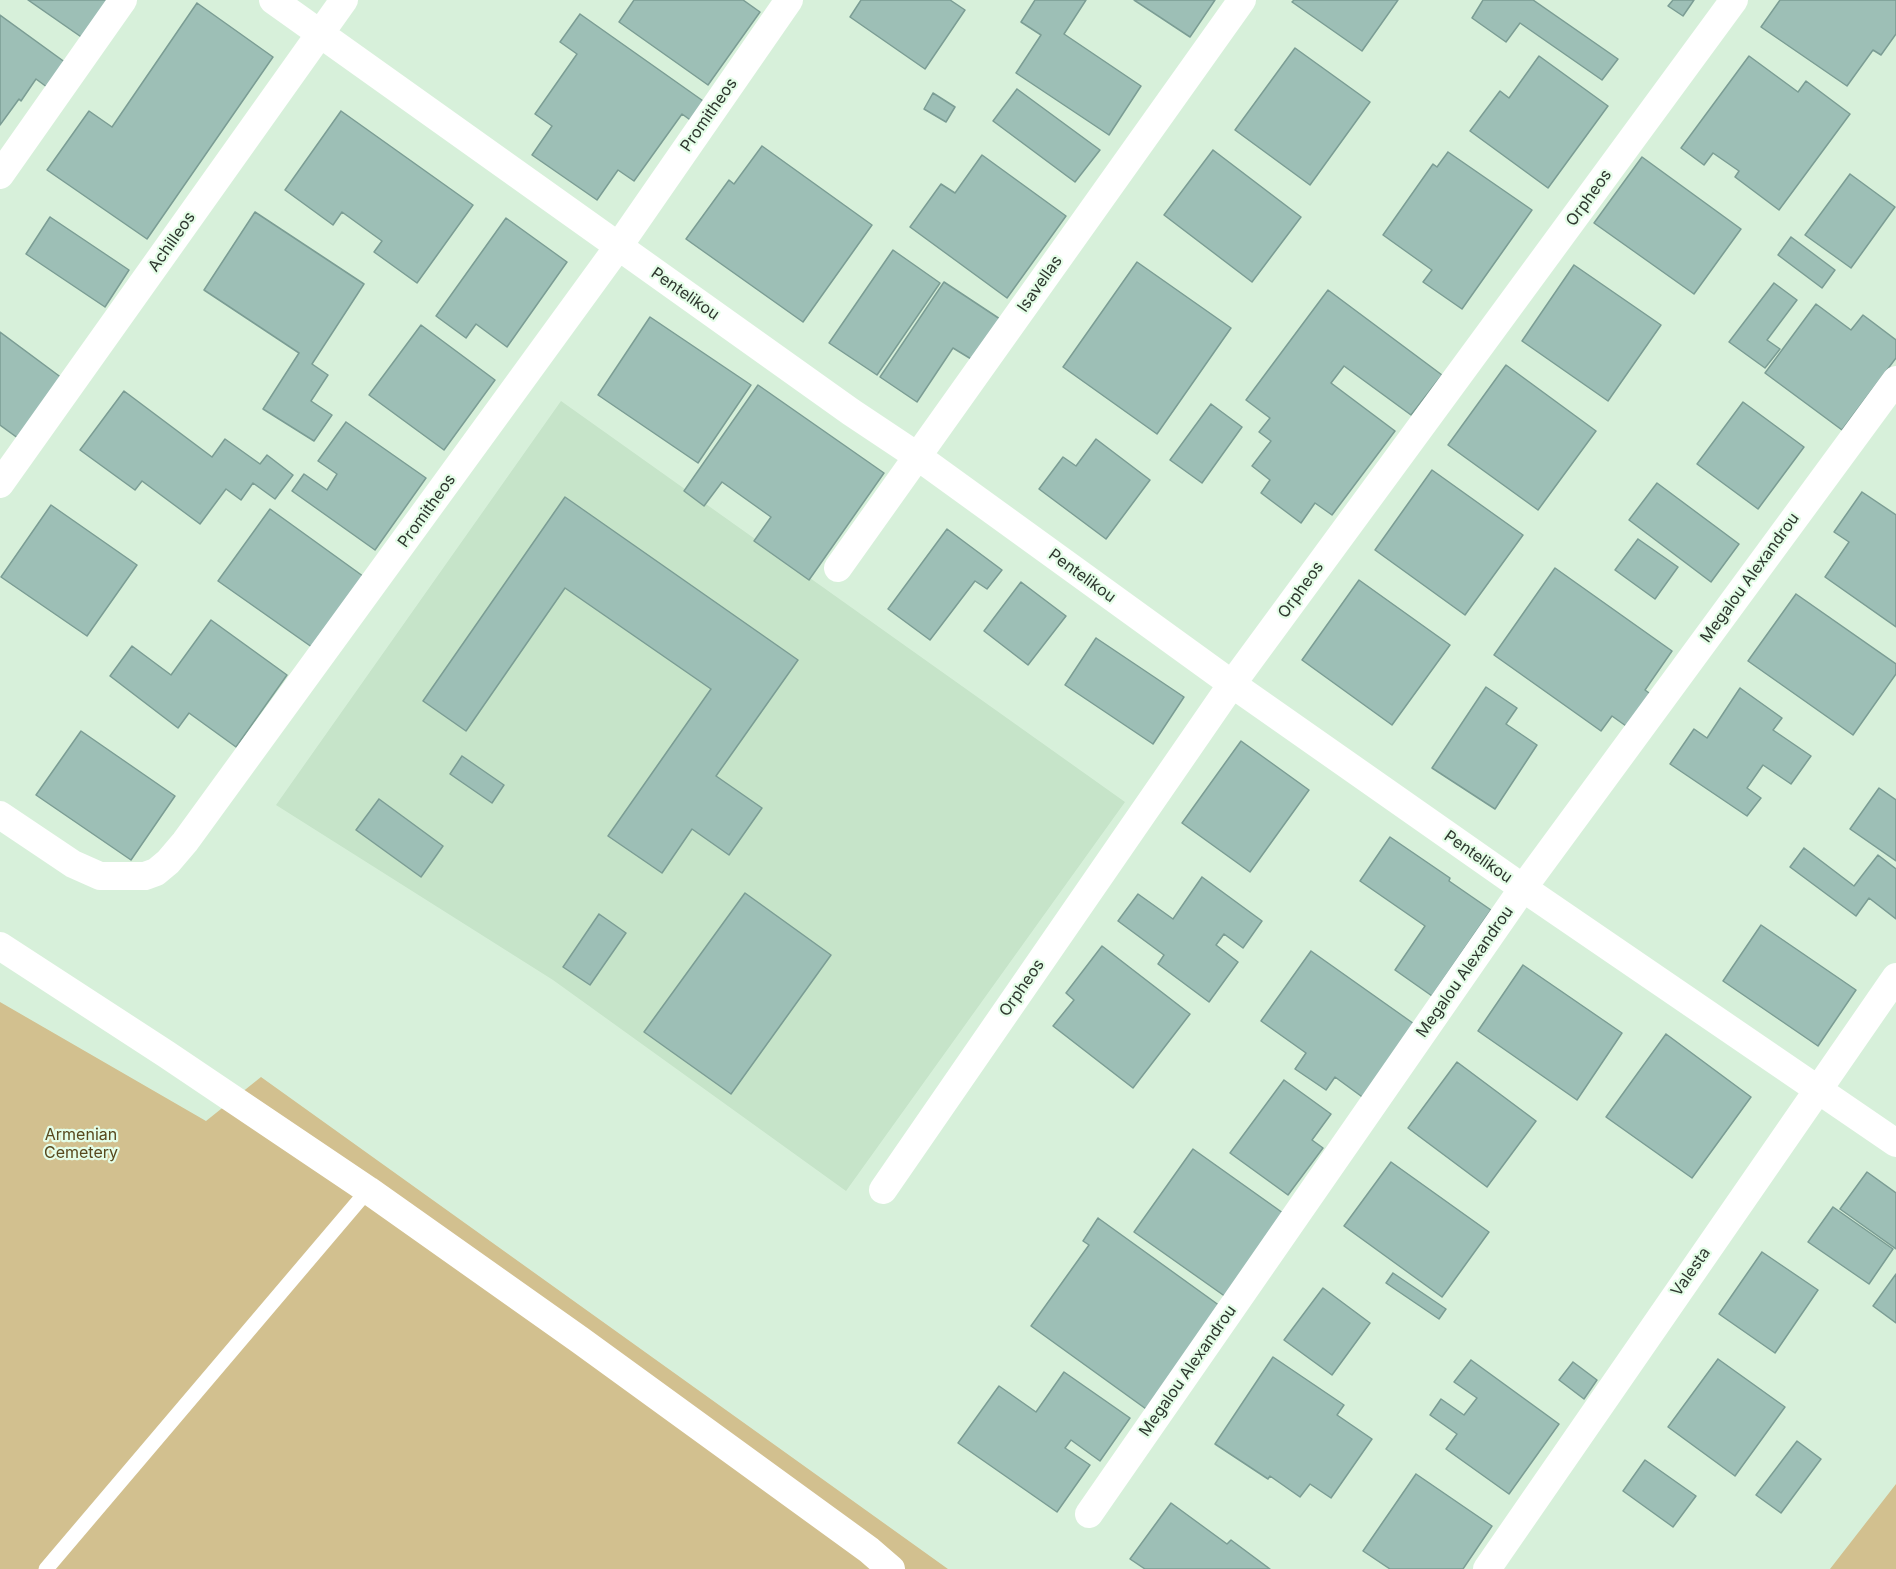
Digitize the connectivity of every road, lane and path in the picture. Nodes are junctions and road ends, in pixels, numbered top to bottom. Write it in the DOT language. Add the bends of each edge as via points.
graph roads {
  1 [pos="123,0"];
  2 [pos="273,0"];
  3 [pos="344,0"];
  4 [pos="789,0"];
  5 [pos="1242,0"];
  6 [pos="1734,0"];
  7 [pos="320,34"];
  8 [pos="0,175"];
  9 [pos="618,247"];
  10 [pos="1896,380"];
  11 [pos="918,456"];
  12 [pos="0,484"];
  13 [pos="838,568"];
  14 [pos="1232,684"];
  15 [pos="0,815"];
  16 [pos="1523,888"];
  17 [pos="0,946"];
  18 [pos="1896,977"];
  19 [pos="1817,1090"];
  20 [pos="1896,1143"];
  21 [pos="368,1190"];
  22 [pos="883,1190"];
  23 [pos="1089,1514"];
  24 [pos="46,1569"];
  25 [pos="891,1569"];
  26 [pos="1487,1569"];
  1 -- 8 [label="street"];
  2 -- 7 [label="street, Pentelikou"];
  3 -- 7 [label="street, Achilleos"];
  4 -- 9 [label="street, Promitheos"];
  5 -- 11 [label="street, Isavellas"];
  6 -- 14 [label="street, Orpheos"];
  7 -- 9 [label="street, Pentelikou"];
  7 -- 12 [label="street, Achilleos"];
  9 -- 11 [label="street, Pentelikou"];
  9 -- 15 [label="street, Promitheos" via="168,862 145,876 100,876 73,864"];
  10 -- 16 [label="street, Megalou Alexandrou"];
  11 -- 13 [label="street, Isavellas"];
  11 -- 14 [label="street, Pentelikou"];
  14 -- 16 [label="street, Pentelikou"];
  14 -- 22 [label="street, Orpheos"];
  16 -- 19 [label="street, Pentelikou"];
  16 -- 23 [label="street, Megalou Alexandrou"];
  17 -- 21 [label="street"];
  18 -- 19 [label="street, Valesta"];
  19 -- 20 [label="street, Pentelikou"];
  19 -- 26 [label="street, Valesta"];
  21 -- 24 [label="lane"];
  21 -- 25 [label="street" via="590,1347"];
}
